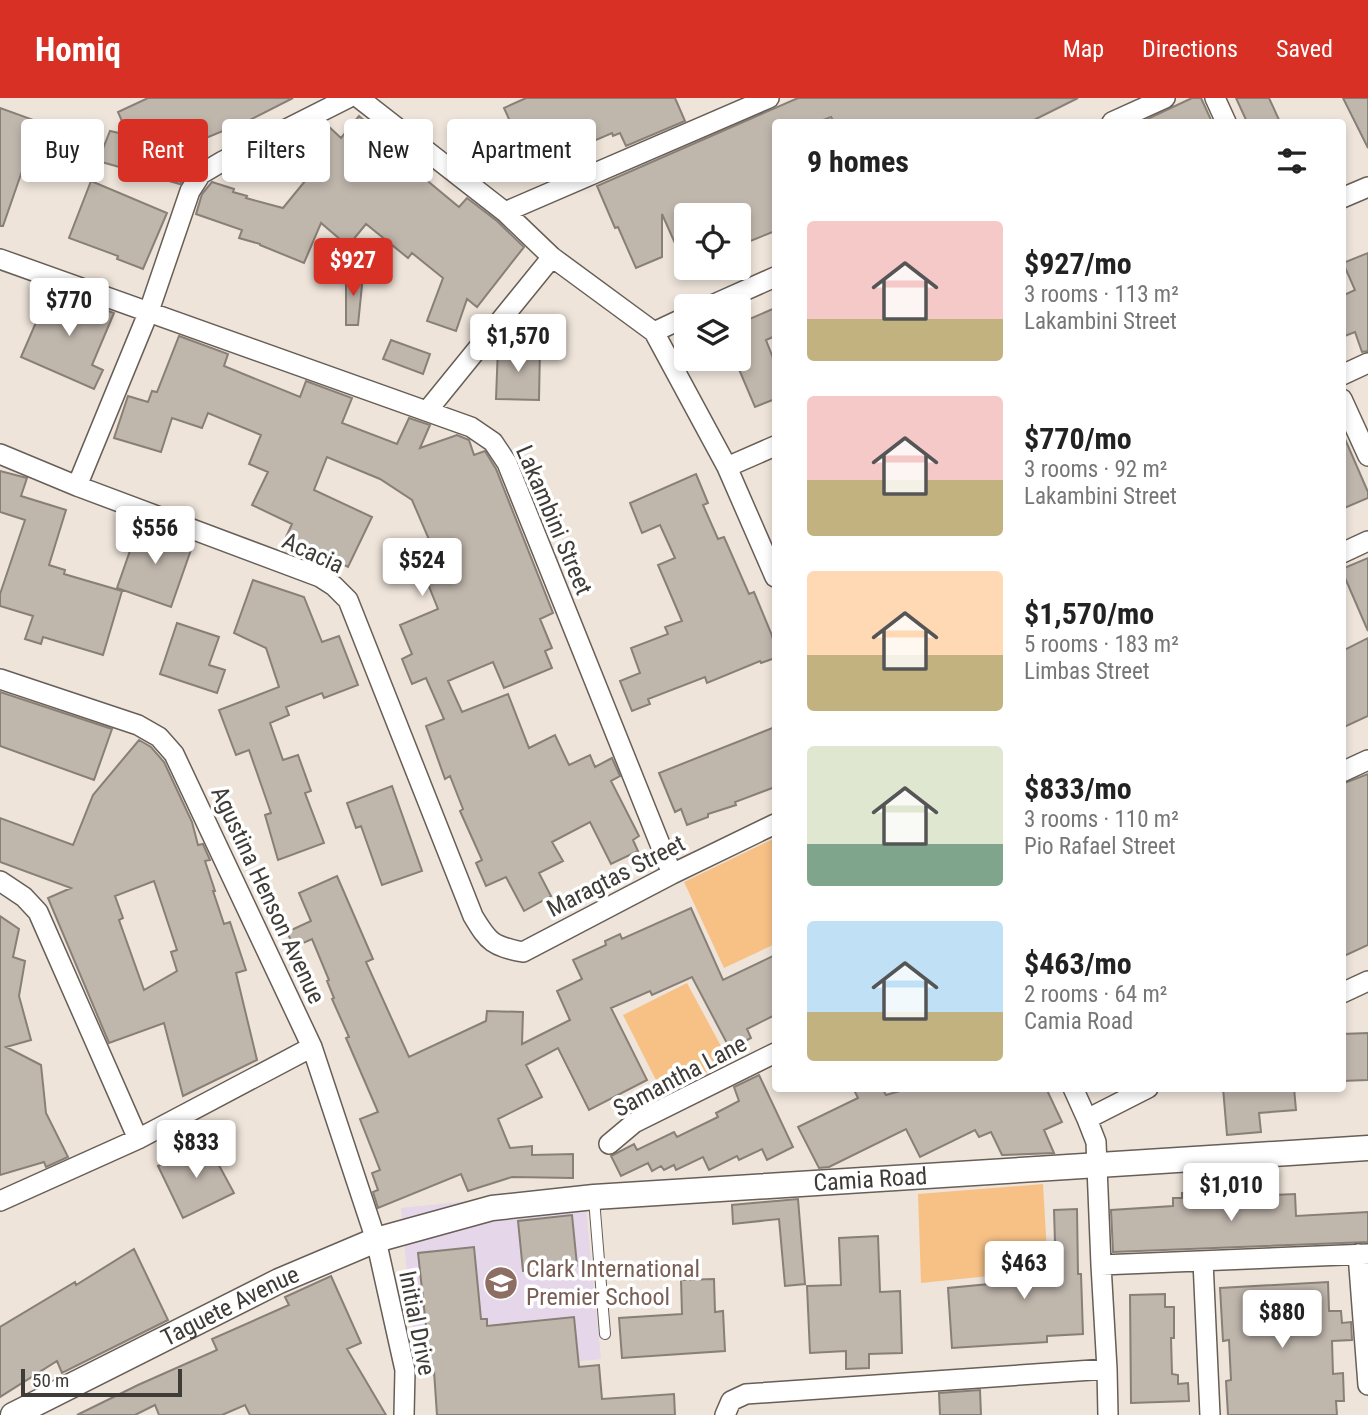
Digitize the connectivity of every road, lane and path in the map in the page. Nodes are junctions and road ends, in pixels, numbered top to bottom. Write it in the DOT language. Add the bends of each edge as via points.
graph roads {
  1 [pos="348,98"];
  2 [pos="359,98"];
  3 [pos="769,98"];
  4 [pos="1165,98"];
  5 [pos="1216,98"];
  6 [pos="1119,119"];
  7 [pos="1225,119"];
  8 [pos="1368,187"];
  9 [pos="1346,196"];
  10 [pos="505,212"];
  11 [pos="552,257"];
  12 [pos="0,259"];
  13 [pos="772,277"];
  14 [pos="736,294"];
  15 [pos="149,311"];
  16 [pos="674,323"];
  17 [pos="654,332"];
  18 [pos="1368,363"];
  19 [pos="1346,373"];
  20 [pos="1346,408"];
  21 [pos="427,411"];
  22 [pos="772,447"];
  23 [pos="0,454"];
  24 [pos="1368,456"];
  25 [pos="727,467"];
  26 [pos="77,486"];
  27 [pos="1368,541"];
  28 [pos="1346,551"];
  29 [pos="772,570"];
  30 [pos="0,679"];
  31 [pos="1368,760"];
  32 [pos="1346,770"];
  33 [pos="772,825"];
  34 [pos="672,873"];
  35 [pos="0,881"];
  36 [pos="482,931"];
  37 [pos="1368,981"];
  38 [pos="1346,991"];
  39 [pos="312,1047"];
  40 [pos="772,1054"];
  41 [pos="1075,1092"];
  42 [pos="1140,1092"];
  43 [pos="1087,1119"];
  44 [pos="138,1139"];
  45 [pos="609,1144"];
  46 [pos="1368,1148"];
  47 [pos="1098,1165"];
  48 [pos="594,1197"];
  49 [pos="0,1201"];
  50 [pos="376,1240"];
  51 [pos="1363,1254"];
  52 [pos="1203,1261"];
  53 [pos="1101,1265"];
  54 [pos="605,1334"];
  55 [pos="1107,1369"];
  56 [pos="1368,1385"];
  57 [pos="13,1415"];
  58 [pos="404,1415"];
  59 [pos="725,1415"];
  60 [pos="1108,1415"];
  61 [pos="1210,1415"];
  1 -- 15 [label="street" via="201,174 190,191"];
  2 -- 10 [label="street"];
  3 -- 10 [label="street"];
  4 -- 6 [label="street"];
  5 -- 7 [label="street"];
  8 -- 9 [label="street"];
  10 -- 11 [label="street"];
  11 -- 17 [label="street"];
  11 -- 21 [label="street"];
  12 -- 15 [label="street, Lakambini Street"];
  13 -- 14 [label="street"];
  15 -- 21 [label="street, Lakambini Street"];
  15 -- 26 [label="street"];
  16 -- 17 [label="street"];
  17 -- 25 [label="street"];
  18 -- 19 [label="street"];
  20 -- 24 [label="street"];
  21 -- 34 [label="street, Lakambini Street" via="483,434 507,463"];
  22 -- 25 [label="street"];
  23 -- 26 [label="street, Acacia"];
  25 -- 29 [label="street"];
  26 -- 36 [label="street, Acacia" via="320,578 348,600"];
  27 -- 28 [label="street"];
  30 -- 39 [label="street, Agustina Henson Avenue" via="138,725 159,737 174,754"];
  31 -- 32 [label="street"];
  33 -- 34 [label="street, Maragtas Street"];
  34 -- 36 [label="street, Maragtas Street" via="523,952 499,947"];
  35 -- 44 [label="street" via="38,912"];
  37 -- 38 [label="street"];
  39 -- 44 [label="street"];
  39 -- 50 [label="street, Agustina Henson Avenue"];
  40 -- 45 [label="street, Samantha Lane" via="634,1123"];
  41 -- 43 [label="street"];
  42 -- 43 [label="street"];
  43 -- 47 [label="street"];
  44 -- 49 [label="street"];
  46 -- 47 [label="street, Camia Road"];
  47 -- 48 [label="street, Camia Road"];
  47 -- 53 [label="street"];
  48 -- 50 [label="street, Camia Road" via="492,1208"];
  48 -- 54 [label="lane"];
  50 -- 57 [label="street, Taguete Avenue" via="279,1281"];
  50 -- 58 [label="street, Initial Drive" via="405,1370"];
  51 -- 52 [label="street"];
  51 -- 56 [label="street"];
  52 -- 53 [label="street"];
  52 -- 61 [label="street"];
  53 -- 55 [label="street"];
  55 -- 59 [label="street" via="746,1394 731,1401"];
  55 -- 60 [label="street"];
}
